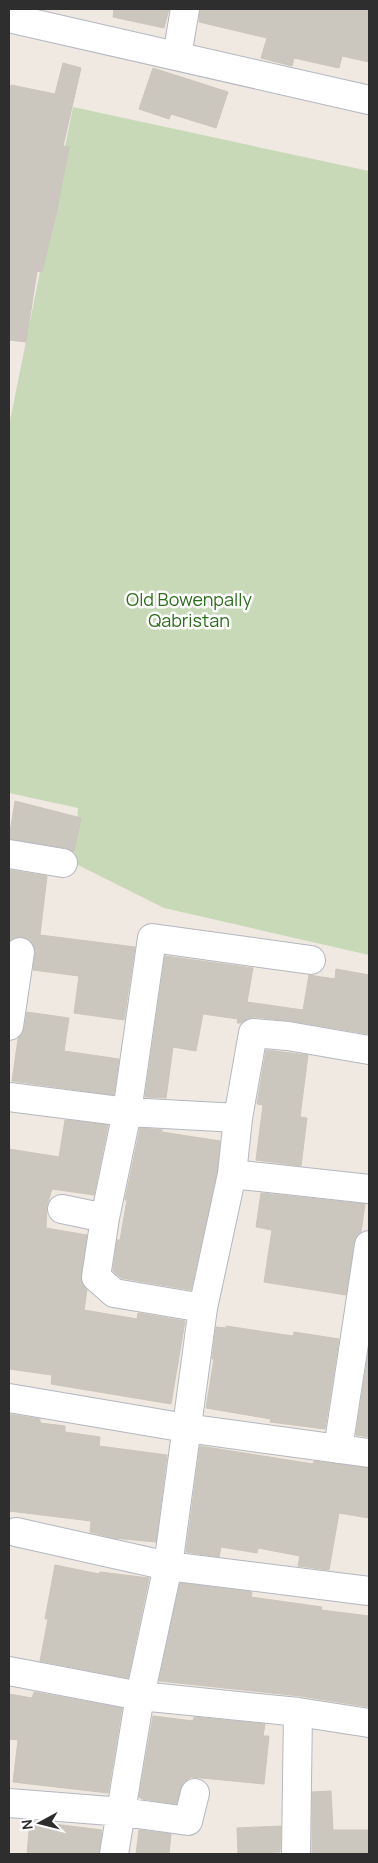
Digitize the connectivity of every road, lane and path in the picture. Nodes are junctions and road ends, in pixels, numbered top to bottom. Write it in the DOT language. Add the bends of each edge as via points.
graph roads {
  1 [pos="185,9"];
  2 [pos="9,18"];
  3 [pos="177,56"];
  4 [pos="369,100"];
  5 [pos="9,854"];
  6 [pos="63,863"];
  7 [pos="20,952"];
  8 [pos="312,960"];
  9 [pos="9,1026"];
  10 [pos="369,1050"];
  11 [pos="9,1097"];
  12 [pos="127,1112"];
  13 [pos="238,1118"];
  14 [pos="232,1174"];
  15 [pos="369,1189"];
  16 [pos="62,1209"];
  17 [pos="105,1218"];
  18 [pos="369,1245"];
  19 [pos="204,1308"];
  20 [pos="9,1398"];
  21 [pos="186,1428"];
  22 [pos="338,1449"];
  23 [pos="369,1453"];
  24 [pos="16,1532"];
  25 [pos="168,1566"];
  26 [pos="369,1591"];
  27 [pos="9,1671"];
  28 [pos="140,1696"];
  29 [pos="298,1712"];
  30 [pos="369,1723"];
  31 [pos="195,1793"];
  32 [pos="9,1803"];
  33 [pos="123,1812"];
  34 [pos="114,1854"];
  35 [pos="296,1854"];
  1 -- 3 [label="street"];
  2 -- 3 [label="street"];
  3 -- 4 [label="street"];
  5 -- 6 [label="street"];
  7 -- 9 [label="street"];
  8 -- 12 [label="street" via="152,938"];
  10 -- 13 [label="street" via="253,1033"];
  11 -- 12 [label="street"];
  12 -- 13 [label="street"];
  12 -- 17 [label="street"];
  13 -- 14 [label="street"];
  14 -- 15 [label="street"];
  14 -- 19 [label="street"];
  16 -- 17 [label="street"];
  17 -- 19 [label="street" via="96,1278 114,1293"];
  18 -- 22 [label="street"];
  19 -- 21 [label="street"];
  20 -- 21 [label="street"];
  21 -- 22 [label="street"];
  21 -- 25 [label="street"];
  22 -- 23 [label="street"];
  24 -- 25 [label="street"];
  25 -- 26 [label="street"];
  25 -- 28 [label="street"];
  27 -- 28 [label="street"];
  28 -- 29 [label="street"];
  28 -- 33 [label="street"];
  29 -- 30 [label="street"];
  29 -- 35 [label="street"];
  31 -- 33 [label="street" via="188,1821"];
  32 -- 33 [label="street"];
  33 -- 34 [label="street"];
}
